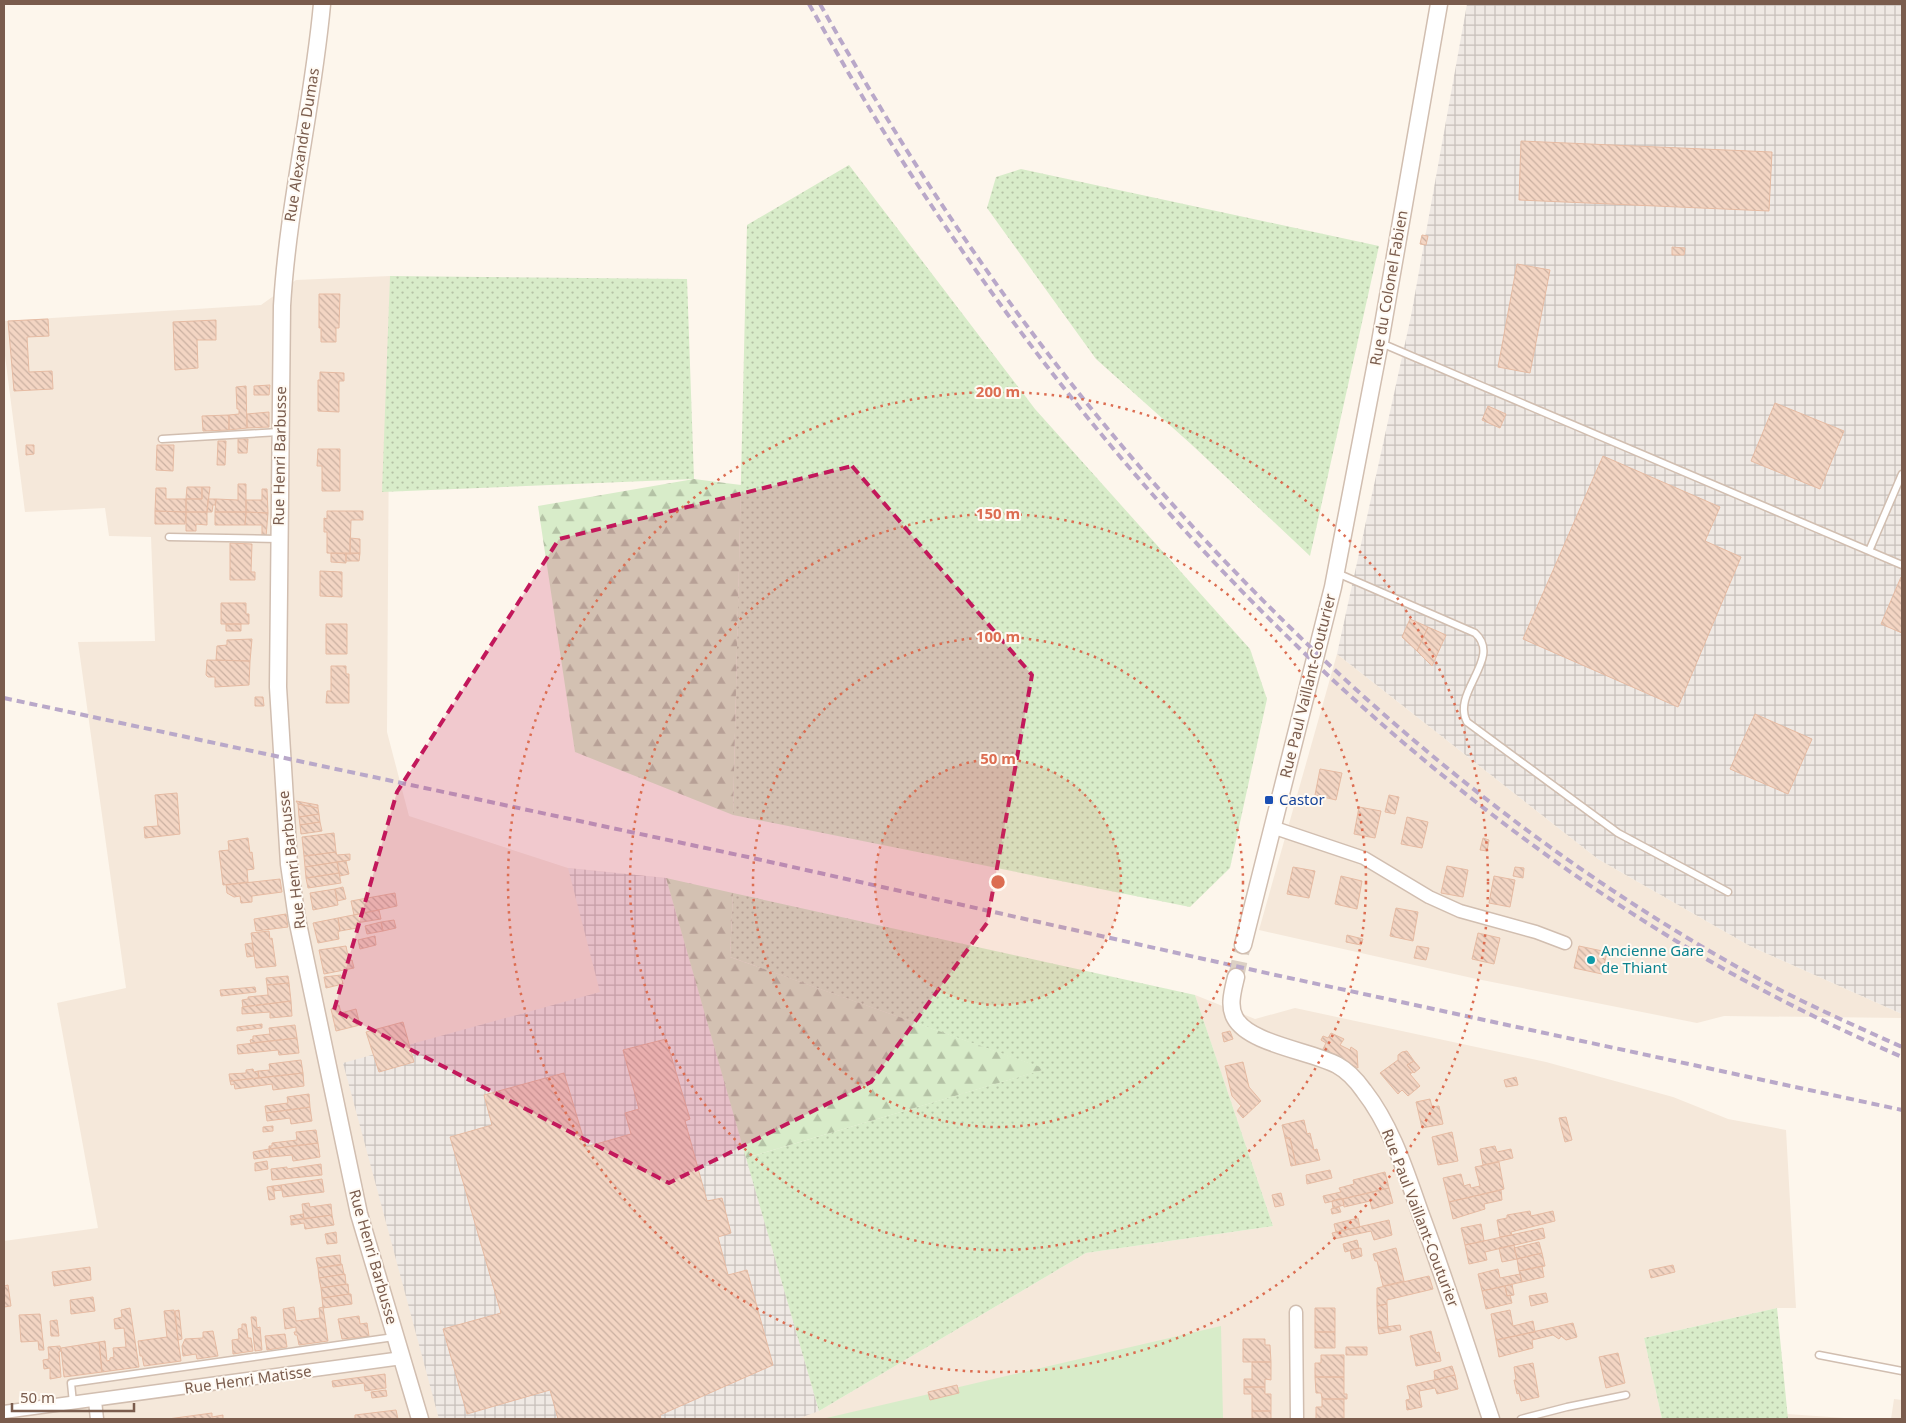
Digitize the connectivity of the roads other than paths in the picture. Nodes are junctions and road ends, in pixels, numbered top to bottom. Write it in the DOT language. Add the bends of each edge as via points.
graph roads {
  1 [pos="322,4"];
  2 [pos="1439,4"];
  3 [pos="283,287"];
  4 [pos="1380,342"];
  5 [pos="280,432"];
  6 [pos="162,439"];
  7 [pos="1902,474"];
  8 [pos="169,538"];
  9 [pos="279,539"];
  10 [pos="1869,551"];
  11 [pos="1902,565"];
  12 [pos="1336,572"];
  13 [pos="1272,827"];
  14 [pos="1728,892"];
  15 [pos="1565,943"];
  16 [pos="1243,945"];
  17 [pos="1236,977"];
  18 [pos="1296,1312"];
  19 [pos="396,1337"];
  20 [pos="1819,1355"];
  21 [pos="402,1358"];
  22 [pos="1902,1371"];
  23 [pos="1626,1395"];
  24 [pos="95,1401"];
  25 [pos="73,1403"];
  26 [pos="4,1412"];
  27 [pos="97,1419"];
  28 [pos="420,1419"];
  29 [pos="1297,1419"];
  30 [pos="1491,1419"];
  31 [pos="1522,1419"];
  1 -- 3 [label="street, Rue Alexandre Dumas"];
  2 -- 4 [label="street, Rue du Colonel Fabien"];
  3 -- 5 [label="street, Rue Henri Barbusse"];
  4 -- 10 [label="lane"];
  4 -- 12 [label="street, Rue du Colonel Fabien"];
  5 -- 6 [label="lane"];
  5 -- 9 [label="street, Rue Henri Barbusse"];
  7 -- 10 [label="lane"];
  8 -- 9 [label="lane"];
  9 -- 19 [label="street, Rue Henri Barbusse" via="278,687 293,893 359,1214"];
  10 -- 11 [label="lane"];
  12 -- 13 [label="street, Rue Paul Vaillant-Couturier" via="1318,654"];
  12 -- 14 [label="lane" via="1476,633 1482,640 1484,654 1464,702 1467,722 1618,833"];
  13 -- 15 [label="street" via="1364,858 1460,911"];
  13 -- 16 [label="street, Rue Paul Vaillant-Couturier"];
  17 -- 30 [label="street, Rue Paul Vaillant-Couturier" via="1231,1004 1235,1018 1245,1030 1336,1065 1359,1084 1380,1115 1402,1162"];
  18 -- 29 [label="street"];
  19 -- 21 [label="street, Rue Henri Barbusse"];
  19 -- 25 [label="lane" via="71,1383"];
  20 -- 22 [label="lane"];
  21 -- 24 [label="street, Rue Henri Matisse"];
  21 -- 28 [label="street, Rue Henri Barbusse"];
  23 -- 31 [label="lane"];
  24 -- 25 [label="street, Rue Henri Matisse"];
  24 -- 27 [label="street"];
  25 -- 26 [label="street, Rue Henri Matisse"];
}
